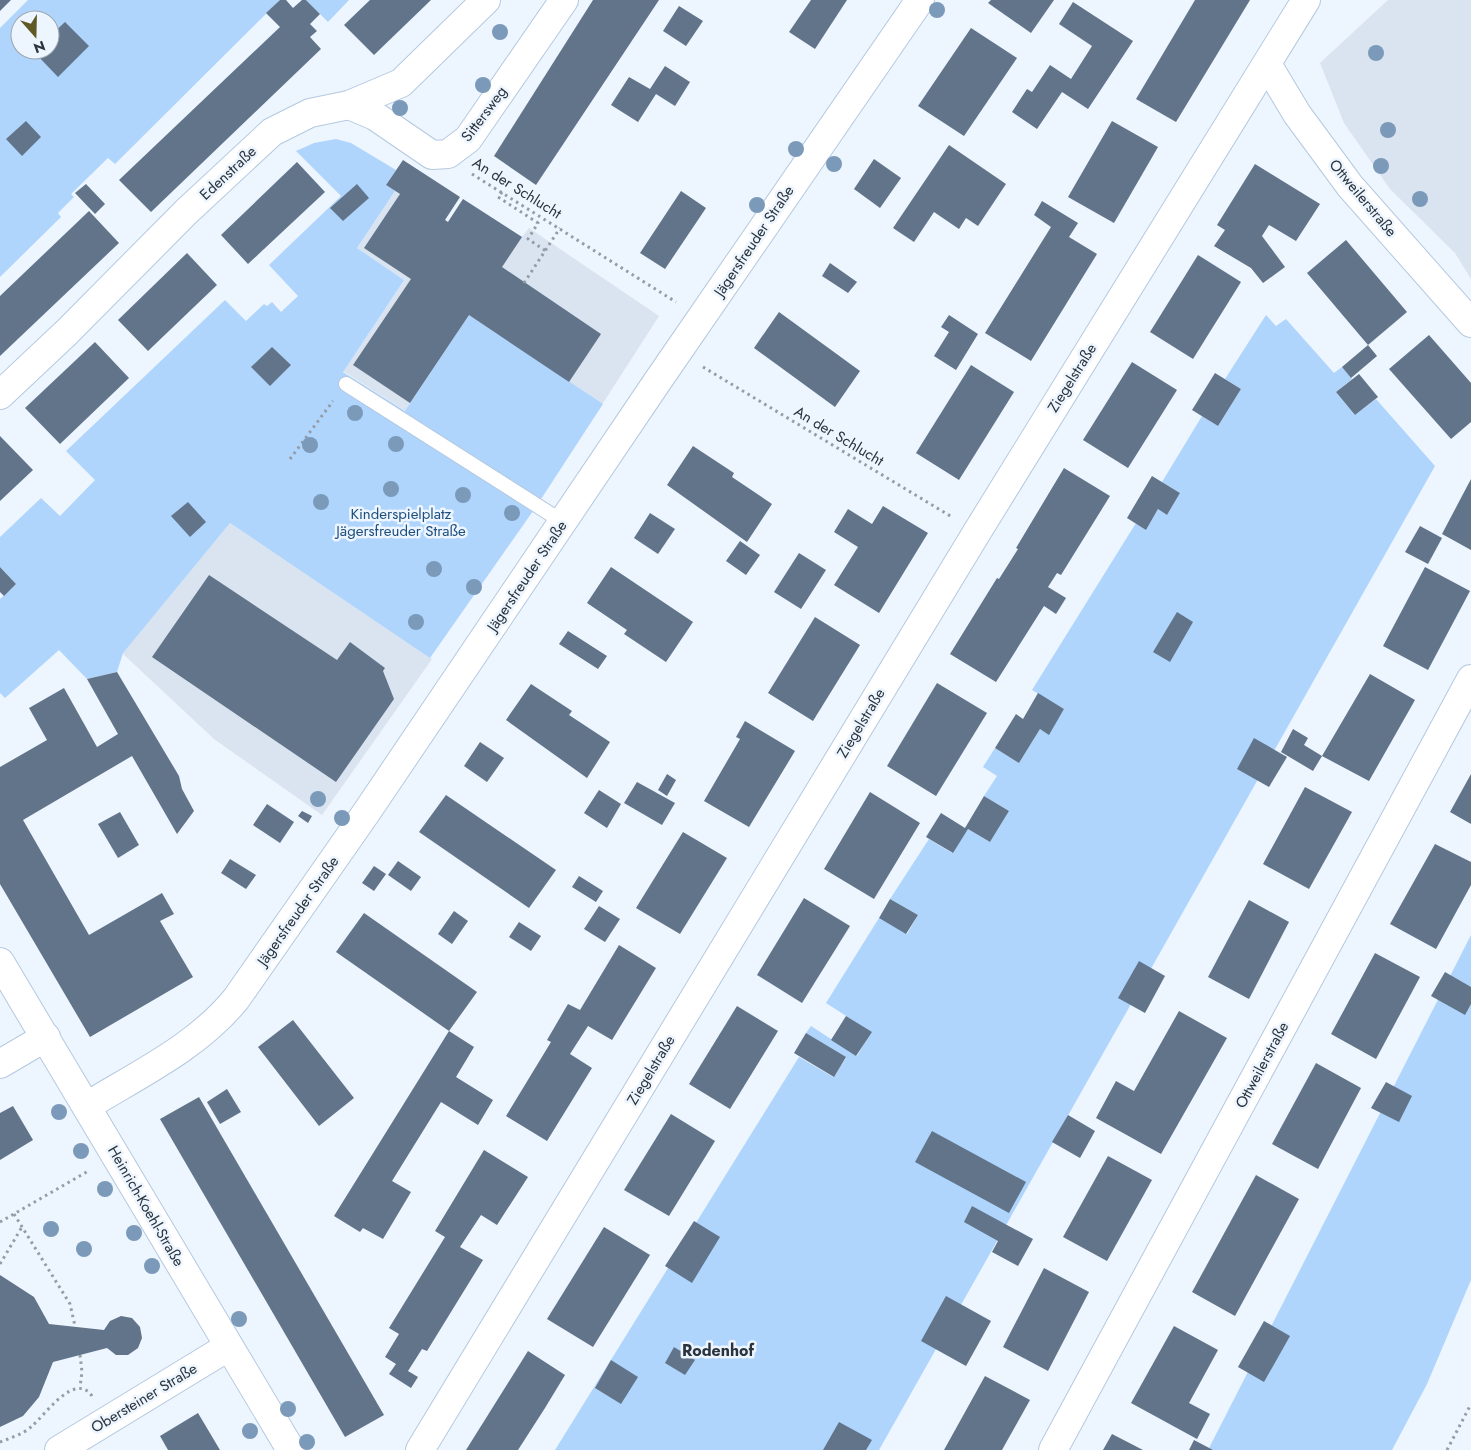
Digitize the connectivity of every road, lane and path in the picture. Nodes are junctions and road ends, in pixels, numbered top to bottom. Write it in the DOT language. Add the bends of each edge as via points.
graph roads {
  1 [pos="486,0"];
  2 [pos="564,0"];
  3 [pos="920,0"];
  4 [pos="1306,0"];
  5 [pos="1267,64"];
  6 [pos="348,105"];
  7 [pos="448,154"];
  8 [pos="502,192"];
  9 [pos="560,228"];
  10 [pos="546,251"];
  11 [pos="524,282"];
  12 [pos="677,302"];
  13 [pos="1471,323"];
  14 [pos="700,365"];
  15 [pos="346,384"];
  16 [pos="0,395"];
  17 [pos="290,459"];
  18 [pos="955,518"];
  19 [pos="563,522"];
  20 [pos="1471,679"];
  21 [pos="0,962"];
  22 [pos="46,1037"];
  23 [pos="0,1064"];
  24 [pos="87,1106"];
  25 [pos="116,1155"];
  26 [pos="14,1214"];
  27 [pos="0,1222"];
  28 [pos="22,1227"];
  29 [pos="0,1264"];
  30 [pos="75,1326"];
  31 [pos="228,1347"];
  32 [pos="80,1355"];
  33 [pos="80,1387"];
  34 [pos="1471,1404"];
  35 [pos="108,1420"];
  36 [pos="0,1442"];
  37 [pos="59,1450"];
  38 [pos="291,1450"];
  39 [pos="420,1450"];
  40 [pos="1053,1450"];
  41 [pos="1447,1450"];
  1 -- 6 [label="street, Edenstraße" via="402,84"];
  2 -- 7 [label="street, Sittersweg" via="468,140"];
  3 -- 19 [label="street, Jägersfreuder Straße"];
  4 -- 5 [label="street, Ziegelstraße"];
  5 -- 13 [label="street, Ottweilerstraße" via="1297,114 1350,186"];
  5 -- 39 [label="street, Ziegelstraße" via="972,540"];
  6 -- 7 [label="street, Sittersweg" via="375,116 432,155"];
  6 -- 16 [label="street, Edenstraße" via="310,113 272,132"];
  7 -- 8 [label="path, An der Schlucht" via="470,173"];
  8 -- 9 [label="path, An der Schlucht"];
  8 -- 10 [label="path" via="498,198 538,223 528,239"];
  9 -- 10 [label="path"];
  9 -- 12 [label="path, An der Schlucht"];
  10 -- 11 [label="path"];
  14 -- 18 [label="path, An der Schlucht"];
  15 -- 17 [label="path"];
  15 -- 19 [label="lane"];
  19 -- 24 [label="street, Jägersfreuder Straße" via="366,813 221,1017 193,1042"];
  20 -- 40 [label="street, Ottweilerstraße"];
  21 -- 22 [label="street, Heinrich-Koehl-Straße"];
  22 -- 23 [label="street"];
  22 -- 24 [label="street, Heinrich-Koehl-Straße"];
  24 -- 25 [label="street, Heinrich-Koehl-Straße"];
  25 -- 26 [label="path"];
  25 -- 31 [label="street, Heinrich-Koehl-Straße"];
  26 -- 27 [label="path"];
  26 -- 28 [label="path"];
  28 -- 29 [label="path"];
  28 -- 30 [label="path" via="70,1304"];
  31 -- 35 [label="street, Obersteiner Straße"];
  31 -- 38 [label="street, Heinrich-Koehl-Straße"];
  32 -- 33 [label="path"];
  33 -- 35 [label="path" via="88,1390"];
  33 -- 36 [label="path" via="55,1401 30,1428"];
  34 -- 41 [label="path"];
  35 -- 37 [label="street, Obersteiner Straße"];
}
